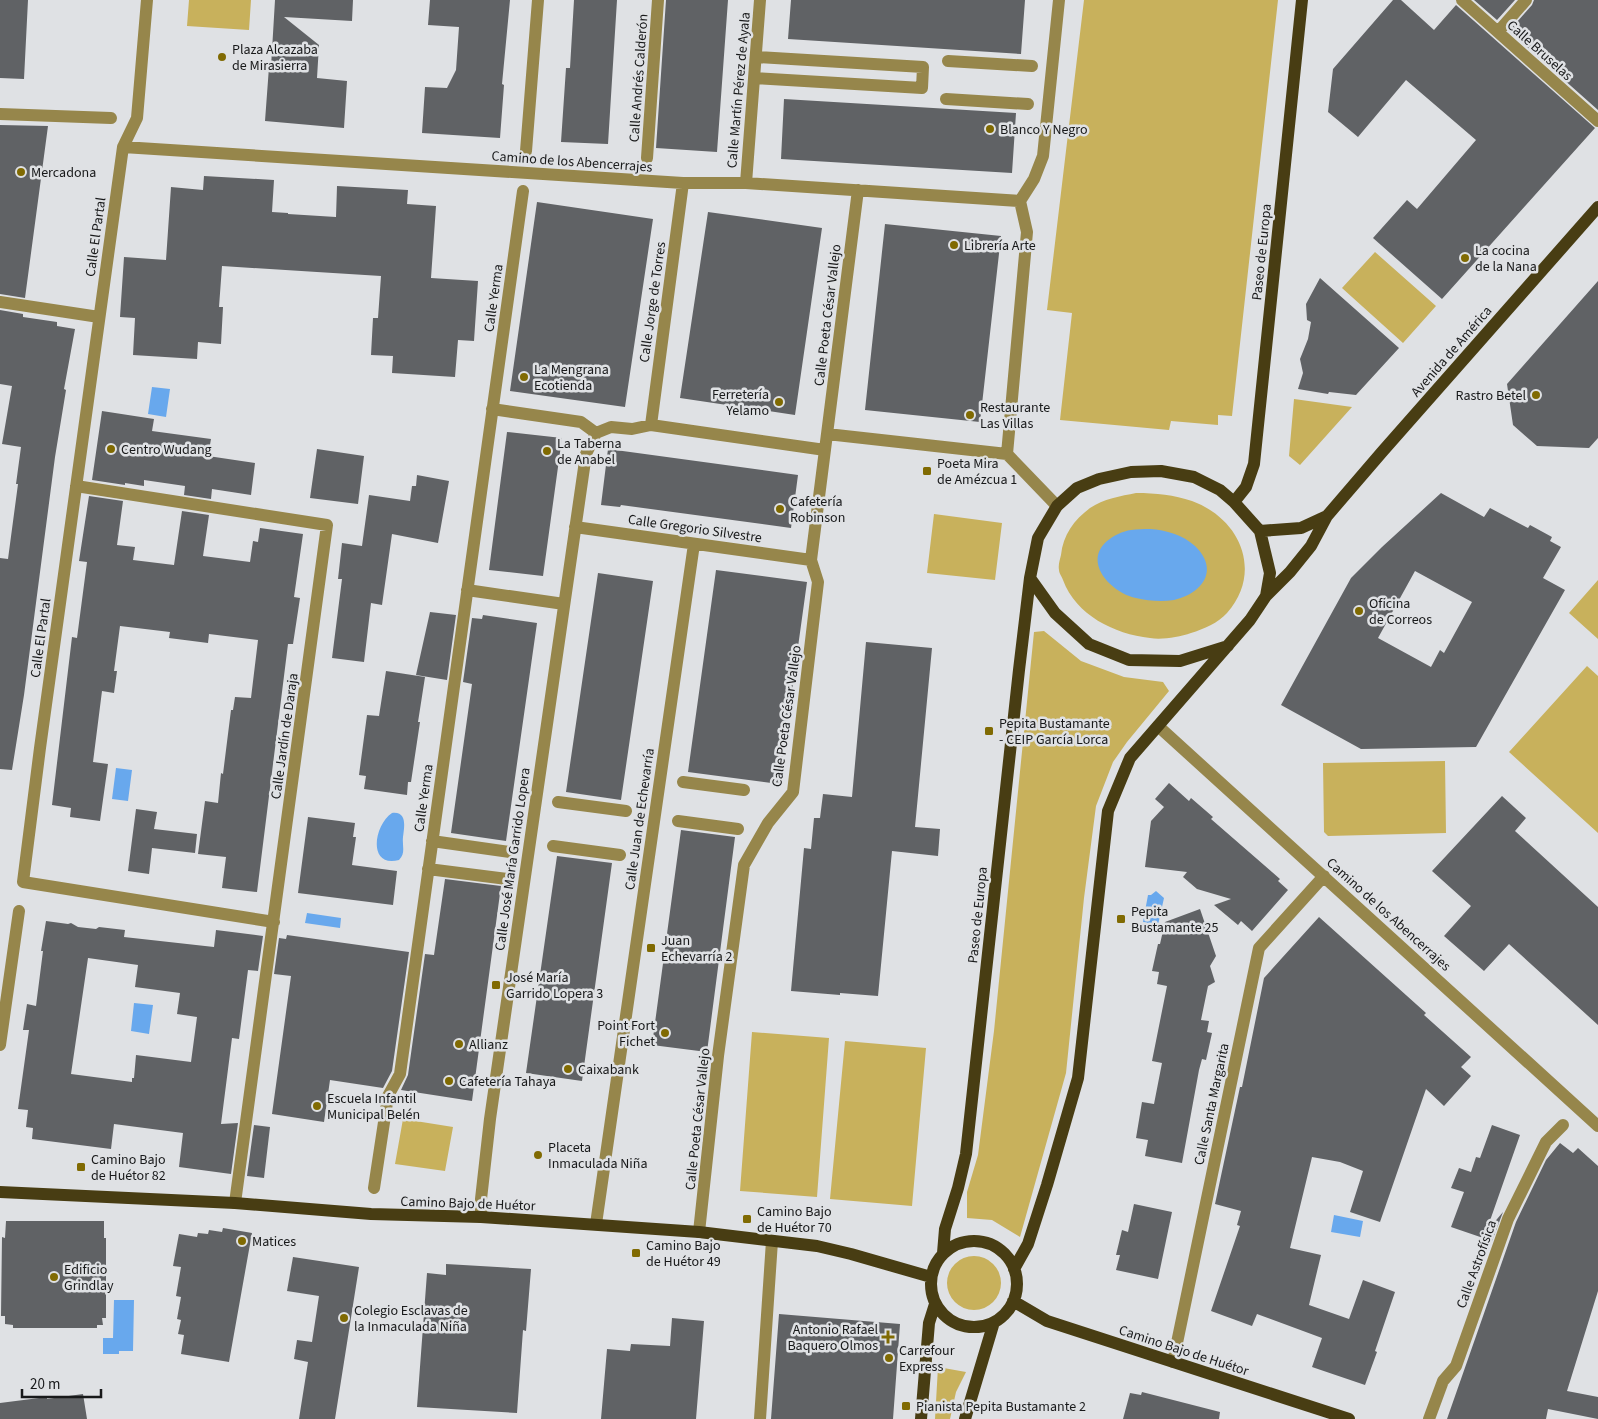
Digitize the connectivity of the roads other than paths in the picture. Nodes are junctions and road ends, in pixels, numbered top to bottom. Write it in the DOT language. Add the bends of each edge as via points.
graph roads {
  1 [pos="147,0"];
  2 [pos="538,0"];
  3 [pos="658,0"];
  4 [pos="760,0"];
  5 [pos="1059,0"];
  6 [pos="1302,0"];
  7 [pos="1462,0"];
  8 [pos="1526,0"];
  9 [pos="1498,32"];
  10 [pos="756,57"];
  11 [pos="948,61"];
  12 [pos="1032,66"];
  13 [pos="754,78"];
  14 [pos="946,99"];
  15 [pos="1028,104"];
  16 [pos="0,114"];
  17 [pos="110,118"];
  18 [pos="1598,122"];
  19 [pos="123,147"];
  20 [pos="526,151"];
  21 [pos="647,158"];
  22 [pos="683,183"];
  23 [pos="746,183"];
  24 [pos="858,190"];
  25 [pos="523,191"];
  26 [pos="1020,201"];
  27 [pos="1598,207"];
  28 [pos="0,302"];
  29 [pos="99,317"];
  30 [pos="492,409"];
  31 [pos="651,425"];
  32 [pos="596,434"];
  33 [pos="827,434"];
  34 [pos="825,450"];
  35 [pos="1007,454"];
  36 [pos="76,486"];
  37 [pos="1234,502"];
  38 [pos="1057,506"];
  39 [pos="1327,516"];
  40 [pos="575,527"];
  41 [pos="1260,531"];
  42 [pos="694,544"];
  43 [pos="811,560"];
  44 [pos="1030,578"];
  45 [pos="467,590"];
  46 [pos="1266,596"];
  47 [pos="564,604"];
  48 [pos="1228,646"];
  49 [pos="1158,726"];
  50 [pos="682,782"];
  51 [pos="744,790"];
  52 [pos="558,802"];
  53 [pos="626,811"];
  54 [pos="678,820"];
  55 [pos="738,829"];
  56 [pos="432,841"];
  57 [pos="553,846"];
  58 [pos="510,852"];
  59 [pos="620,854"];
  60 [pos="428,869"];
  61 [pos="1324,876"];
  62 [pos="507,879"];
  63 [pos="19,911"];
  64 [pos="274,922"];
  65 [pos="0,1045"];
  66 [pos="1563,1125"];
  67 [pos="1598,1126"];
  68 [pos="374,1188"];
  69 [pos="0,1192"];
  70 [pos="235,1203"];
  71 [pos="481,1217"];
  72 [pos="596,1224"];
  73 [pos="699,1232"];
  74 [pos="772,1241"];
  75 [pos="943,1253"];
  76 [pos="1014,1269"];
  77 [pos="930,1277"];
  78 [pos="1013,1301"];
  79 [pos="935,1304"];
  80 [pos="994,1322"];
  81 [pos="1173,1362"];
  82 [pos="760,1419"];
  83 [pos="921,1419"];
  84 [pos="966,1419"];
  85 [pos="1349,1419"];
  86 [pos="1429,1419"];
  1 -- 19 [label="street, Calle El Partal" via="137,118"];
  2 -- 20 [label="street"];
  3 -- 21 [label="street, Calle Andrés Calderón"];
  4 -- 10 [label="street, Calle Martín Pérez de Ayala"];
  5 -- 26 [label="street" via="1043,156"];
  6 -- 37 [label="main road, Paseo de Europa" via="1254,464 1246,487"];
  7 -- 9 [label="street, Calle Bruselas"];
  8 -- 9 [label="street"];
  9 -- 18 [label="street, Calle Bruselas"];
  10 -- 13 [label="street, Calle Martín Pérez de Ayala"];
  10 -- 13 [label="street" via="923,67 922,88"];
  11 -- 12 [label="street"];
  13 -- 23 [label="street, Calle Martín Pérez de Ayala"];
  14 -- 15 [label="street"];
  16 -- 17 [label="street"];
  19 -- 22 [label="street, Camino de los Abencerrajes"];
  19 -- 29 [label="street, Calle El Partal"];
  22 -- 23 [label="street, Camino de los Abencerrajes"];
  22 -- 31 [label="street, Calle Jorge de Torres"];
  23 -- 24 [label="street, Camino de los Abencerrajes"];
  24 -- 26 [label="street, Camino de los Abencerrajes"];
  24 -- 33 [label="street, Calle Poeta César Vallejo"];
  25 -- 30 [label="street, Calle Yerma"];
  26 -- 35 [label="street" via="1027,232"];
  27 -- 39 [label="main road, Avenida de América"];
  28 -- 29 [label="street"];
  29 -- 36 [label="street, Calle El Partal"];
  30 -- 32 [label="street" via="581,422"];
  30 -- 45 [label="street, Calle Yerma"];
  31 -- 32 [label="street" via="632,429 611,427"];
  31 -- 34 [label="street"];
  32 -- 40 [label="street, Calle José María Garrido Lopera" via="586,454"];
  33 -- 34 [label="street, Calle Poeta César Vallejo"];
  33 -- 35 [label="street"];
  34 -- 43 [label="street, Calle Poeta César Vallejo"];
  35 -- 38 [label="street"];
  36 -- 64 [label="street, Calle El Partal" via="23,882"];
  36 -- 64 [label="street, Calle Jardín de Daraja" via="327,525"];
  37 -- 38 [label="main road, Paseo de Europa" via="1220,490 1194,477 1161,471 1132,472 1099,479 1077,488"];
  37 -- 41 [label="main road, Paseo de Europa"];
  38 -- 44 [label="main road, Paseo de Europa" via="1038,538"];
  39 -- 41 [label="main road, Avenida de América" via="1301,528"];
  39 -- 46 [label="main road, Avenida de América" via="1311,546"];
  40 -- 42 [label="street, Calle Gregorio Silvestre"];
  40 -- 47 [label="street, Calle José María Garrido Lopera"];
  41 -- 46 [label="main road" via="1270,573"];
  42 -- 43 [label="street, Calle Gregorio Silvestre"];
  42 -- 72 [label="street, Calle Juan de Echevarría"];
  43 -- 73 [label="street, Calle Poeta César Vallejo" via="818,582 793,792 768,824 744,865"];
  44 -- 48 [label="main road" via="1055,614 1089,644 1129,660 1180,661"];
  44 -- 75 [label="main road, Paseo de Europa" via="966,1154 945,1229"];
  45 -- 47 [label="street"];
  45 -- 56 [label="street, Calle Yerma"];
  46 -- 48 [label="main road"];
  47 -- 71 [label="street, Calle José María Garrido Lopera" via="490,1118"];
  48 -- 49 [label="main road"];
  49 -- 61 [label="street, Camino de los Abencerrajes"];
  49 -- 76 [label="main road" via="1130,758 1108,811 1078,1078 1028,1244"];
  50 -- 51 [label="street"];
  52 -- 53 [label="street"];
  54 -- 55 [label="street"];
  56 -- 58 [label="street"];
  56 -- 60 [label="street, Calle Yerma"];
  57 -- 59 [label="street"];
  60 -- 62 [label="street"];
  60 -- 68 [label="street, Calle Yerma" via="400,1074 388,1096"];
  61 -- 67 [label="street, Camino de los Abencerrajes"];
  61 -- 81 [label="street, Calle Santa Margarita" via="1259,948"];
  63 -- 65 [label="street"];
  64 -- 70 [label="street, Calle Jardín de Daraja"];
  66 -- 86 [label="street, Calle Astrofísica" via="1546,1142 1508,1219 1456,1366 1443,1381"];
  69 -- 70 [label="main road, Camino Bajo de Huétor"];
  70 -- 71 [label="main road, Camino Bajo de Huétor" via="371,1214"];
  71 -- 72 [label="main road, Camino Bajo de Huétor"];
  72 -- 73 [label="main road, Camino Bajo de Huétor"];
  73 -- 74 [label="main road, Camino Bajo de Huétor"];
  74 -- 77 [label="main road, Camino Bajo de Huétor" via="817,1246"];
  74 -- 82 [label="street"];
  75 -- 76 [label="main road" via="969,1240 988,1242 1004,1253"];
  75 -- 77 [label="main road"];
  76 -- 78 [label="main road" via="1017,1280"];
  77 -- 79 [label="main road"];
  78 -- 80 [label="main road" via="1009,1310"];
  78 -- 81 [label="main road, Camino Bajo de Huétor" via="1047,1321"];
  79 -- 80 [label="main road" via="960,1326 978,1327"];
  79 -- 83 [label="main road" via="928,1331"];
  80 -- 84 [label="main road"];
  81 -- 85 [label="main road, Camino Bajo de Huétor"];
}
